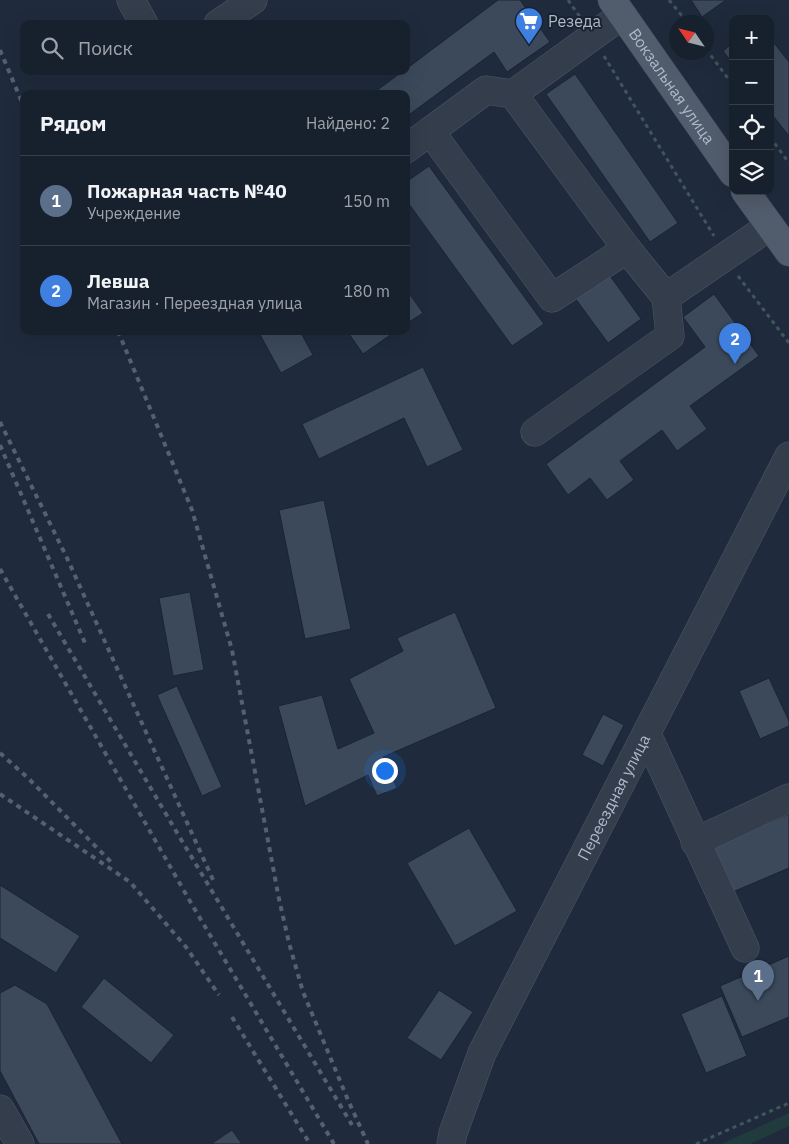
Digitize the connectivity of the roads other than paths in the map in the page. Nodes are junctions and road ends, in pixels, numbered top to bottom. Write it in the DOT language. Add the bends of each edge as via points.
graph roads {
  1 [pos="131,0"];
  2 [pos="254,0"];
  3 [pos="617,8"];
  4 [pos="142,20"];
  5 [pos="224,20"];
  6 [pos="513,94"];
  7 [pos="430,131"];
  8 [pos="410,146"];
  9 [pos="729,167"];
  10 [pos="748,195"];
  11 [pos="770,226"];
  12 [pos="626,249"];
  13 [pos="789,252"];
  14 [pos="666,297"];
  15 [pos="535,432"];
  16 [pos="789,456"];
  17 [pos="647,734"];
  18 [pos="789,798"];
  19 [pos="696,842"];
  20 [pos="745,948"];
  21 [pos="0,1109"];
  22 [pos="20,1144"];
  23 [pos="451,1144"];
  1 -- 4 [label="street"];
  2 -- 5 [label="street"];
  3 -- 6 [label="street" via="592,37"];
  3 -- 9 [label="main road, Вокзальная улица"];
  6 -- 7 [label="street" via="486,90"];
  6 -- 12 [label="street"];
  7 -- 8 [label="street"];
  7 -- 12 [label="street" via="552,298"];
  10 -- 11 [label="main road"];
  11 -- 13 [label="main road"];
  11 -- 14 [label="street"];
  12 -- 14 [label="street"];
  14 -- 15 [label="street" via="670,336"];
  16 -- 17 [label="street, Переездная улица"];
  17 -- 19 [label="street"];
  17 -- 23 [label="street, Переездная улица" via="482,1053"];
  18 -- 19 [label="street"];
  19 -- 20 [label="street"];
  21 -- 22 [label="street"];
}
